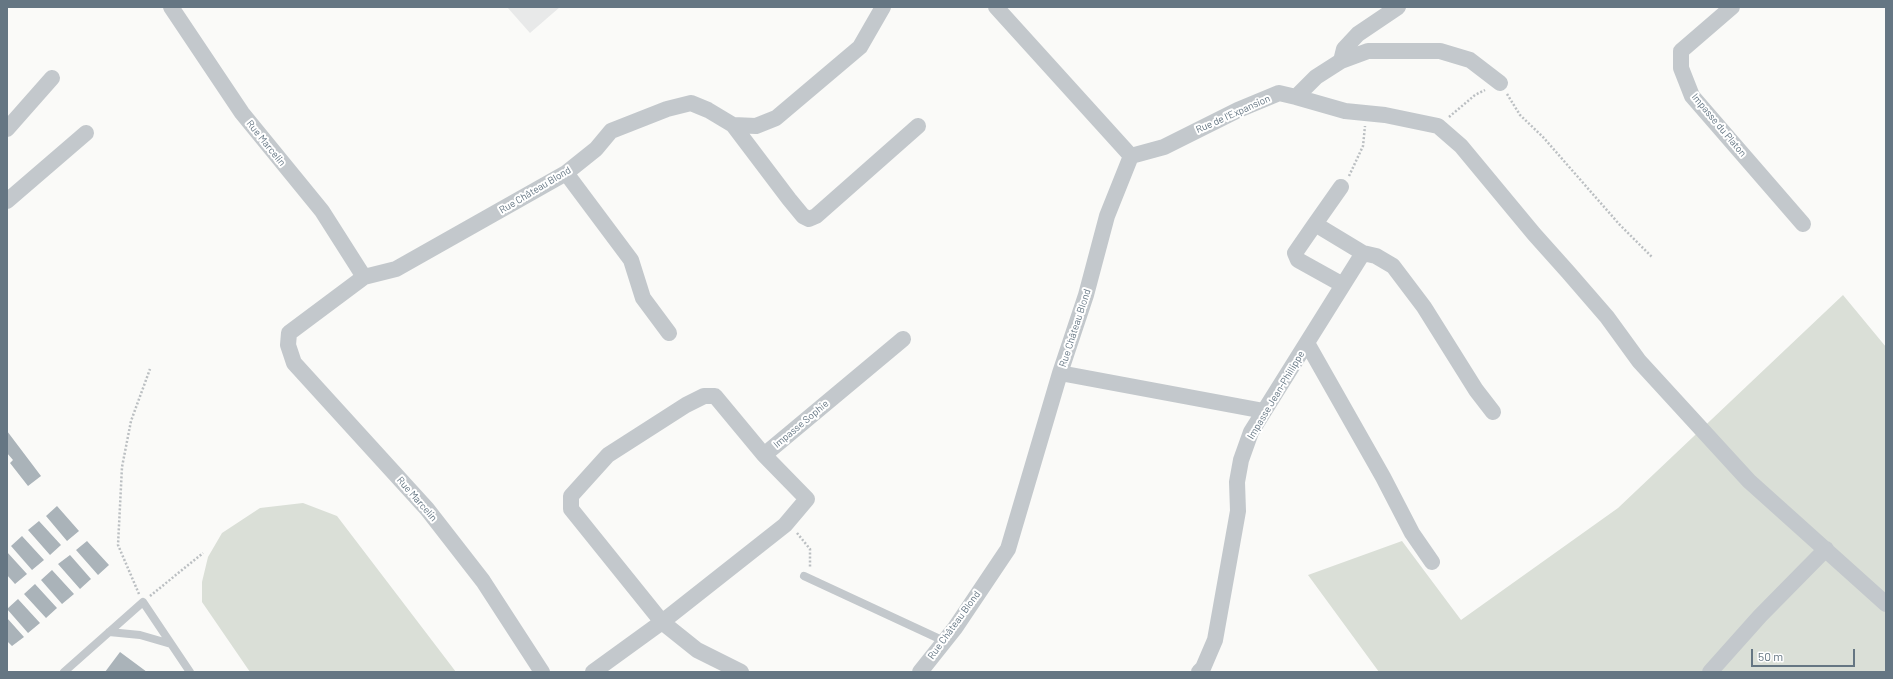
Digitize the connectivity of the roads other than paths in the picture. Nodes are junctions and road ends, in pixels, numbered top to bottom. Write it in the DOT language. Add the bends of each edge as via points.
graph roads {
  1 [pos="171,7"];
  2 [pos="884,7"];
  3 [pos="1398,7"];
  4 [pos="1732,7"];
  5 [pos="1003,11"];
  6 [pos="1717,12"];
  7 [pos="1341,61"];
  8 [pos="52,78"];
  9 [pos="1500,83"];
  10 [pos="1296,97"];
  11 [pos="733,125"];
  12 [pos="918,126"];
  13 [pos="7,129"];
  14 [pos="86,133"];
  15 [pos="1131,156"];
  16 [pos="566,173"];
  17 [pos="1341,187"];
  18 [pos="7,201"];
  19 [pos="1315,224"];
  20 [pos="1803,224"];
  21 [pos="1363,253"];
  22 [pos="364,277"];
  23 [pos="1343,285"];
  24 [pos="670,333"];
  25 [pos="289,334"];
  26 [pos="903,339"];
  27 [pos="1307,343"];
  28 [pos="1060,373"];
  29 [pos="1264,411"];
  30 [pos="1493,412"];
  31 [pos="764,455"];
  32 [pos="1826,549"];
  33 [pos="1432,562"];
  34 [pos="806,578"];
  35 [pos="1886,604"];
  36 [pos="662,622"];
  37 [pos="110,632"];
  38 [pos="944,641"];
  39 [pos="171,644"];
  40 [pos="64,672"];
  41 [pos="190,672"];
  42 [pos="542,672"];
  43 [pos="593,672"];
  44 [pos="740,672"];
  45 [pos="920,672"];
  46 [pos="1199,672"];
  47 [pos="1710,672"];
  1 -- 22 [label="street, Rue Marcelin" via="242,113 322,211"];
  2 -- 11 [label="street, Rue Château Blond" via="860,47 776,118 756,126"];
  3 -- 7 [label="street" via="1358,34 1344,49"];
  4 -- 6 [label="street, Impasse du Platon"];
  5 -- 15 [label="street"];
  6 -- 20 [label="street, Impasse du Platon" via="1681,51 1681,68 1692,96"];
  7 -- 9 [label="street" via="1368,51 1440,51 1470,60"];
  7 -- 10 [label="street" via="1316,77"];
  8 -- 13 [label="street"];
  10 -- 15 [label="street, Rue de l'Expansion" via="1279,94 1238,110 1164,147"];
  10 -- 32 [label="street, Rue de l'Expansion" via="1345,111 1385,115 1438,126 1461,146 1607,317 1639,361 1749,481"];
  11 -- 12 [label="street" via="789,199 803,216 809,218 816,216"];
  11 -- 16 [label="street, Rue Château Blond" via="692,103 667,109 611,131 596,149"];
  14 -- 18 [label="street"];
  15 -- 28 [label="street, Rue Château Blond" via="1107,216 1086,296"];
  16 -- 22 [label="street, Rue Château Blond" via="396,269"];
  16 -- 24 [label="street" via="631,260 643,298"];
  17 -- 19 [label="street"];
  19 -- 21 [label="street"];
  19 -- 23 [label="street" via="1295,253 1298,260"];
  21 -- 23 [label="street, Impasse Jean-Phillippe"];
  21 -- 30 [label="street" via="1376,256 1393,266 1424,307 1476,390"];
  22 -- 25 [label="street, Rue Château Blond"];
  23 -- 27 [label="street, Impasse Jean-Phillippe"];
  25 -- 42 [label="street, Rue Marcelin" via="288,344 294,363 427,509 483,581"];
  26 -- 31 [label="street, Impasse Sophie"];
  27 -- 29 [label="street, Impasse Jean-Phillippe"];
  27 -- 33 [label="street" via="1412,533"];
  28 -- 29 [label="street"];
  28 -- 38 [label="street, Rue Château Blond" via="1008,549"];
  29 -- 46 [label="street, Impasse Jean-Phillippe" via="1251,432 1241,460 1237,482 1238,511 1215,640"];
  31 -- 36 [label="street, Impasse Sophie" via="807,499 789,521"];
  31 -- 36 [label="street" via="715,396 704,396 608,455 571,496 571,509"];
  32 -- 35 [label="street"];
  32 -- 47 [label="street" via="1760,616"];
  34 -- 38 [label="lane"];
  36 -- 43 [label="street, Impasse Sophie"];
  36 -- 44 [label="street" via="697,650"];
  37 -- 39 [label="lane" via="140,635"];
  37 -- 39 [label="lane" via="143,602"];
  37 -- 40 [label="lane"];
  38 -- 45 [label="street, Rue Château Blond"];
  39 -- 41 [label="lane"];
}
